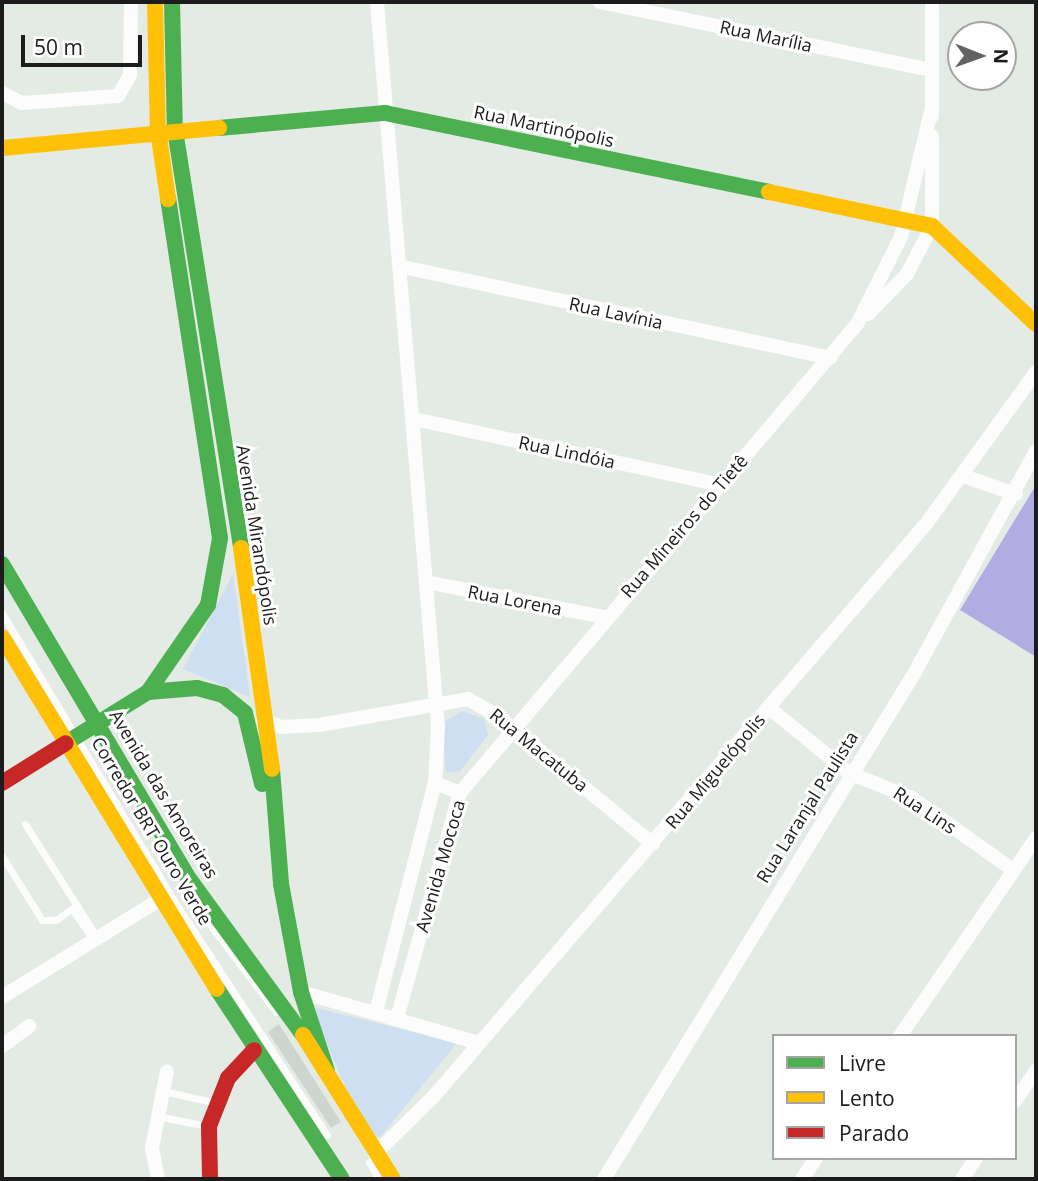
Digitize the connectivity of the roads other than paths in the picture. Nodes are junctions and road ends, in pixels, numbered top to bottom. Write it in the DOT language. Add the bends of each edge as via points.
graph roads {
  1 [pos="131,2"];
  2 [pos="155,2"];
  3 [pos="172,2"];
  4 [pos="377,2"];
  5 [pos="600,2"];
  6 [pos="932,2"];
  7 [pos="932,70"];
  8 [pos="2,93"];
  9 [pos="932,107"];
  10 [pos="385,113"];
  11 [pos="175,130"];
  12 [pos="158,131"];
  13 [pos="2,148"];
  14 [pos="906,219"];
  15 [pos="932,226"];
  16 [pos="403,267"];
  17 [pos="857,324"];
  18 [pos="1036,324"];
  19 [pos="830,358"];
  20 [pos="1036,372"];
  21 [pos="414,419"];
  22 [pos="1036,452"];
  23 [pos="963,476"];
  24 [pos="721,485"];
  25 [pos="1016,494"];
  26 [pos="2,564"];
  27 [pos="2,582"];
  28 [pos="426,582"];
  29 [pos="2,613"];
  30 [pos="605,617"];
  31 [pos="2,637"];
  32 [pos="148,692"];
  33 [pos="436,704"];
  34 [pos="768,707"];
  35 [pos="245,713"];
  36 [pos="269,722"];
  37 [pos="512,728"];
  38 [pos="83,733"];
  39 [pos="849,773"];
  40 [pos="2,783"];
  41 [pos="435,783"];
  42 [pos="460,793"];
  43 [pos="25,824"];
  44 [pos="1036,838"];
  45 [pos="653,844"];
  46 [pos="2,856"];
  47 [pos="1013,870"];
  48 [pos="281,884"];
  49 [pos="159,900"];
  50 [pos="74,907"];
  51 [pos="95,939"];
  52 [pos="301,992"];
  53 [pos="2,997"];
  54 [pos="376,1012"];
  55 [pos="397,1018"];
  56 [pos="30,1026"];
  57 [pos="901,1034"];
  58 [pos="479,1043"];
  59 [pos="2,1046"];
  60 [pos="254,1050"];
  61 [pos="167,1071"];
  62 [pos="327,1071"];
  63 [pos="1036,1071"];
  64 [pos="162,1091"];
  65 [pos="1017,1098"];
  66 [pos="218,1103"];
  67 [pos="156,1116"];
  68 [pos="209,1126"];
  69 [pos="375,1154"];
  70 [pos="815,1160"];
  71 [pos="975,1160"];
  72 [pos="158,1179"];
  73 [pos="210,1179"];
  74 [pos="342,1179"];
  75 [pos="355,1179"];
  76 [pos="379,1179"];
  77 [pos="393,1179"];
  78 [pos="604,1179"];
  79 [pos="802,1179"];
  80 [pos="962,1179"];
  1 -- 8 [label="street" via="130,75 118,96 22,103"];
  2 -- 12 [label="main road, Avenida Mirandópolis"];
  3 -- 11 [label="main road, Avenida Mirandópolis"];
  4 -- 10 [label="street, Avenida Mococa"];
  5 -- 7 [label="street, Rua Marília"];
  6 -- 7 [label="street, Rua Mineiros do Tietê"];
  7 -- 9 [label="street, Rua Mineiros do Tietê"];
  9 -- 14 [label="street, Rua Mineiros do Tietê"];
  9 -- 15 [label="street, Rua Mineiros do Tietê"];
  10 -- 11 [label="main road, Rua Martinópolis"];
  10 -- 14 [label="main road, Rua Martinópolis"];
  10 -- 16 [label="street, Avenida Mococa"];
  11 -- 12 [label="main road, Rua Martinópolis"];
  11 -- 36 [label="main road, Avenida Mirandópolis"];
  12 -- 13 [label="main road, Rua Martinópolis"];
  12 -- 32 [label="main road, Avenida Mirandópolis" via="220,538 208,605"];
  14 -- 15 [label="main road, Rua Martinópolis"];
  14 -- 17 [label="street, Rua Mineiros do Tietê"];
  15 -- 17 [label="street, Rua Mineiros do Tietê" via="907,274"];
  15 -- 18 [label="main road, Rua Martinópolis"];
  16 -- 19 [label="street, Rua Lavínia"];
  16 -- 21 [label="street, Avenida Mococa"];
  17 -- 19 [label="street, Rua Mineiros do Tietê"];
  19 -- 24 [label="street, Rua Mineiros do Tietê"];
  20 -- 23 [label="street, Rua Miguelópolis"];
  21 -- 24 [label="street, Rua Lindóia"];
  21 -- 28 [label="street, Avenida Mococa"];
  22 -- 25 [label="street, Rua Laranjal Paulista"];
  23 -- 25 [label="street"];
  23 -- 34 [label="street, Rua Miguelópolis"];
  24 -- 30 [label="street, Rua Mineiros do Tietê"];
  25 -- 39 [label="street, Rua Laranjal Paulista"];
  26 -- 38 [label="main road, Avenida das Amoreiras"];
  27 -- 38 [label="lane, Corredor BRT Ouro Verde"];
  28 -- 30 [label="street, Rua Lorena"];
  28 -- 33 [label="street, Avenida Mococa"];
  29 -- 38 [label="lane, Corredor BRT Ouro Verde"];
  30 -- 37 [label="street, Rua Mineiros do Tietê"];
  31 -- 38 [label="main road, Avenida das Amoreiras"];
  32 -- 35 [label="main road" via="197,688 223,695"];
  32 -- 38 [label="main road"];
  33 -- 36 [label="street, Rua Macatuba" via="319,724"];
  33 -- 37 [label="street, Rua Macatuba" via="468,699"];
  33 -- 41 [label="street, Avenida Mococa"];
  34 -- 39 [label="street, Rua Lins"];
  34 -- 45 [label="street, Rua Miguelópolis"];
  35 -- 36 [label="street, Rua Macatuba"];
  35 -- 48 [label="main road"];
  36 -- 48 [label="main road, Avenida Mirandópolis"];
  37 -- 42 [label="street, Avenida Mococa"];
  37 -- 45 [label="street, Rua Macatuba"];
  38 -- 40 [label="main road"];
  38 -- 49 [label="main road, Avenida das Amoreiras"];
  38 -- 62 [label="main road, Avenida das Amoreiras" via="272,984"];
  38 -- 75 [label="lane, Corredor BRT Ouro Verde"];
  38 -- 76 [label="lane, Corredor BRT Ouro Verde" via="185,892 263,992"];
  39 -- 47 [label="street, Rua Lins" via="912,798"];
  39 -- 78 [label="street, Rua Laranjal Paulista"];
  41 -- 42 [label="street"];
  41 -- 54 [label="street, Avenida Mococa"];
  42 -- 55 [label="street, Avenida Mococa"];
  43 -- 50 [label="lane"];
  44 -- 47 [label="street"];
  45 -- 58 [label="street, Rua Miguelópolis"];
  46 -- 50 [label="lane" via="36,916 56,920"];
  47 -- 57 [label="street"];
  48 -- 52 [label="main road, Avenida Mirandópolis"];
  49 -- 51 [label="street"];
  49 -- 60 [label="main road, Avenida das Amoreiras"];
  50 -- 51 [label="lane"];
  51 -- 53 [label="street"];
  52 -- 54 [label="street"];
  52 -- 62 [label="main road, Avenida Mirandópolis"];
  54 -- 55 [label="street"];
  55 -- 58 [label="street"];
  56 -- 59 [label="street"];
  58 -- 69 [label="street, Rua Miguelópolis"];
  60 -- 66 [label="main road" via="228,1078"];
  60 -- 74 [label="main road, Avenida das Amoreiras"];
  61 -- 64 [label="street"];
  62 -- 69 [label="main road, Avenida das Amoreiras"];
  63 -- 65 [label="street"];
  64 -- 66 [label="lane"];
  64 -- 67 [label="street"];
  66 -- 68 [label="main road"];
  67 -- 68 [label="lane"];
  67 -- 72 [label="street" via="152,1148"];
  68 -- 73 [label="main road"];
  69 -- 77 [label="main road, Avenida das Amoreiras"];
  70 -- 79 [label="street"];
  71 -- 80 [label="street"];
}
